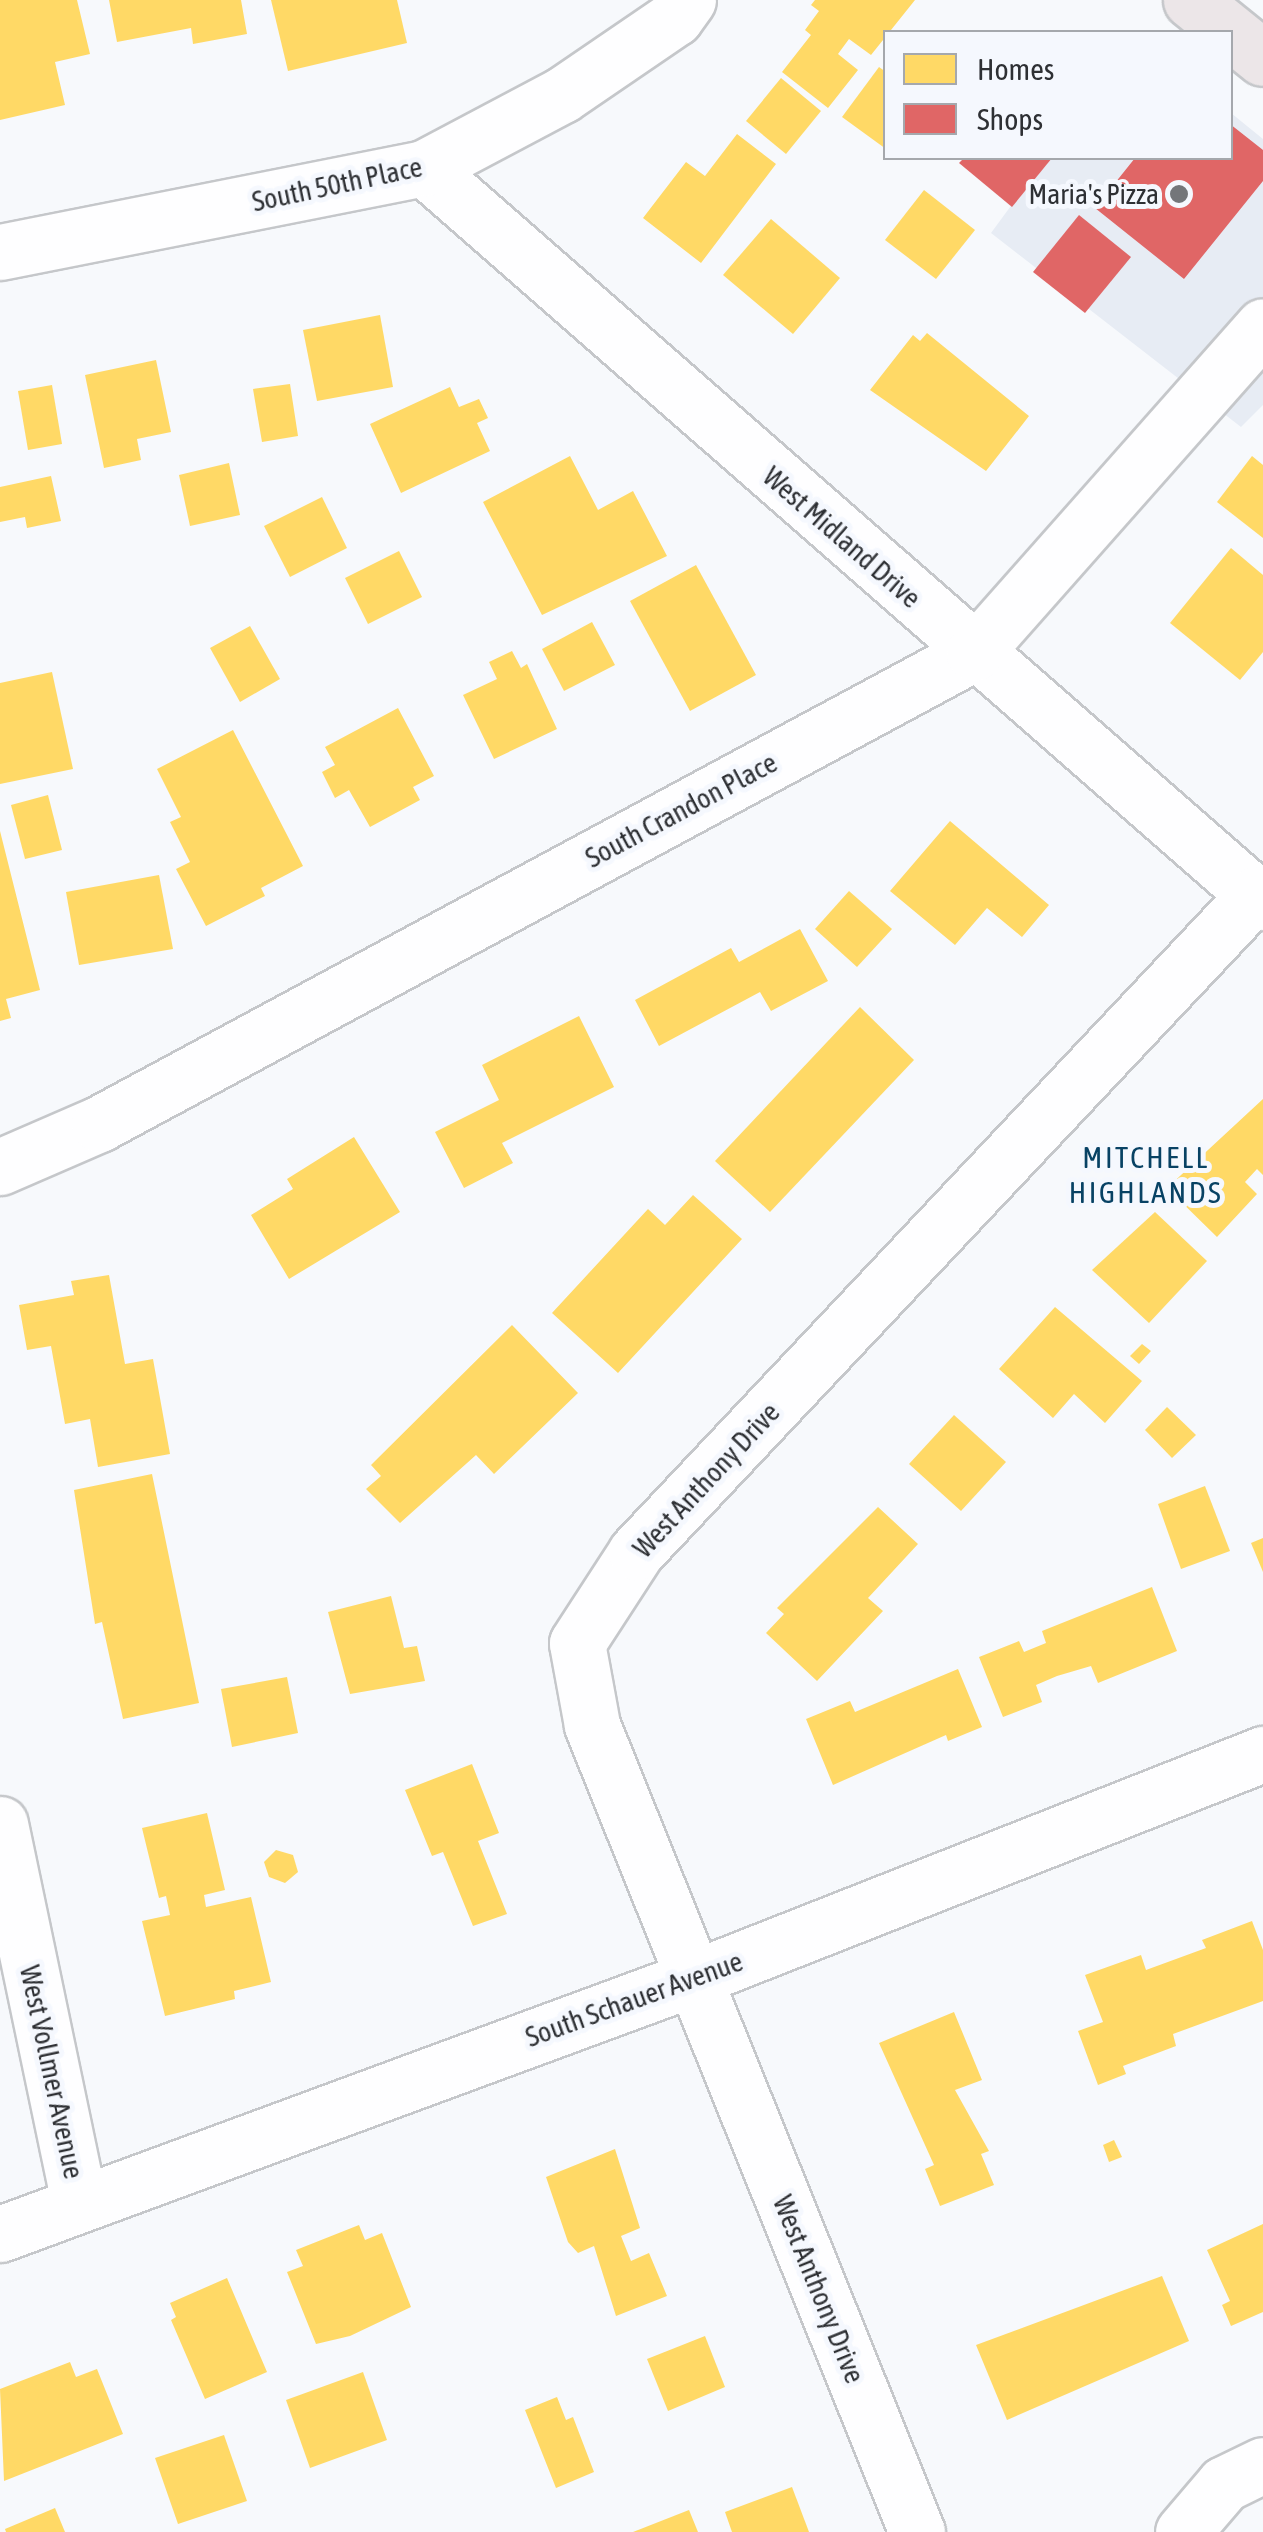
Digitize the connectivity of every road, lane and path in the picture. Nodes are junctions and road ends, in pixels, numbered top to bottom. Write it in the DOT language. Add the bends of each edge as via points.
graph roads {
  1 [pos="688,0"];
  2 [pos="1191,0"];
  3 [pos="1228,30"];
  4 [pos="1233,34"];
  5 [pos="1263,58"];
  6 [pos="424,168"];
  7 [pos="0,252"];
  8 [pos="1263,326"];
  9 [pos="974,652"];
  10 [pos="1259,899"];
  11 [pos="0,1167"];
  12 [pos="1263,1754"];
  13 [pos="0,1824"];
  14 [pos="694,1978"];
  15 [pos="80,2203"];
  16 [pos="0,2234"];
  17 [pos="1263,2464"];
  18 [pos="917,2532"];
  19 [pos="1183,2532"];
  1 -- 6 [label="street, South 50th Place" via="676,18 562,95"];
  2 -- 3 [label="main road"];
  4 -- 5 [label="main road"];
  6 -- 7 [label="street, South 50th Place"];
  6 -- 9 [label="street, West Midland Drive"];
  8 -- 9 [label="street, South Crandon Place"];
  9 -- 10 [label="street, West Midland Drive"];
  9 -- 11 [label="street, South Crandon Place" via="99,1124"];
  10 -- 14 [label="street, West Anthony Drive" via="636,1552 577,1643 592,1726"];
  12 -- 14 [label="street, South Schauer Avenue"];
  13 -- 15 [label="street, West Vollmer Avenue"];
  14 -- 15 [label="street, South Schauer Avenue"];
  14 -- 18 [label="street, West Anthony Drive"];
  15 -- 16 [label="street, South Schauer Avenue"];
  17 -- 19 [label="street" via="1224,2484"];
}
